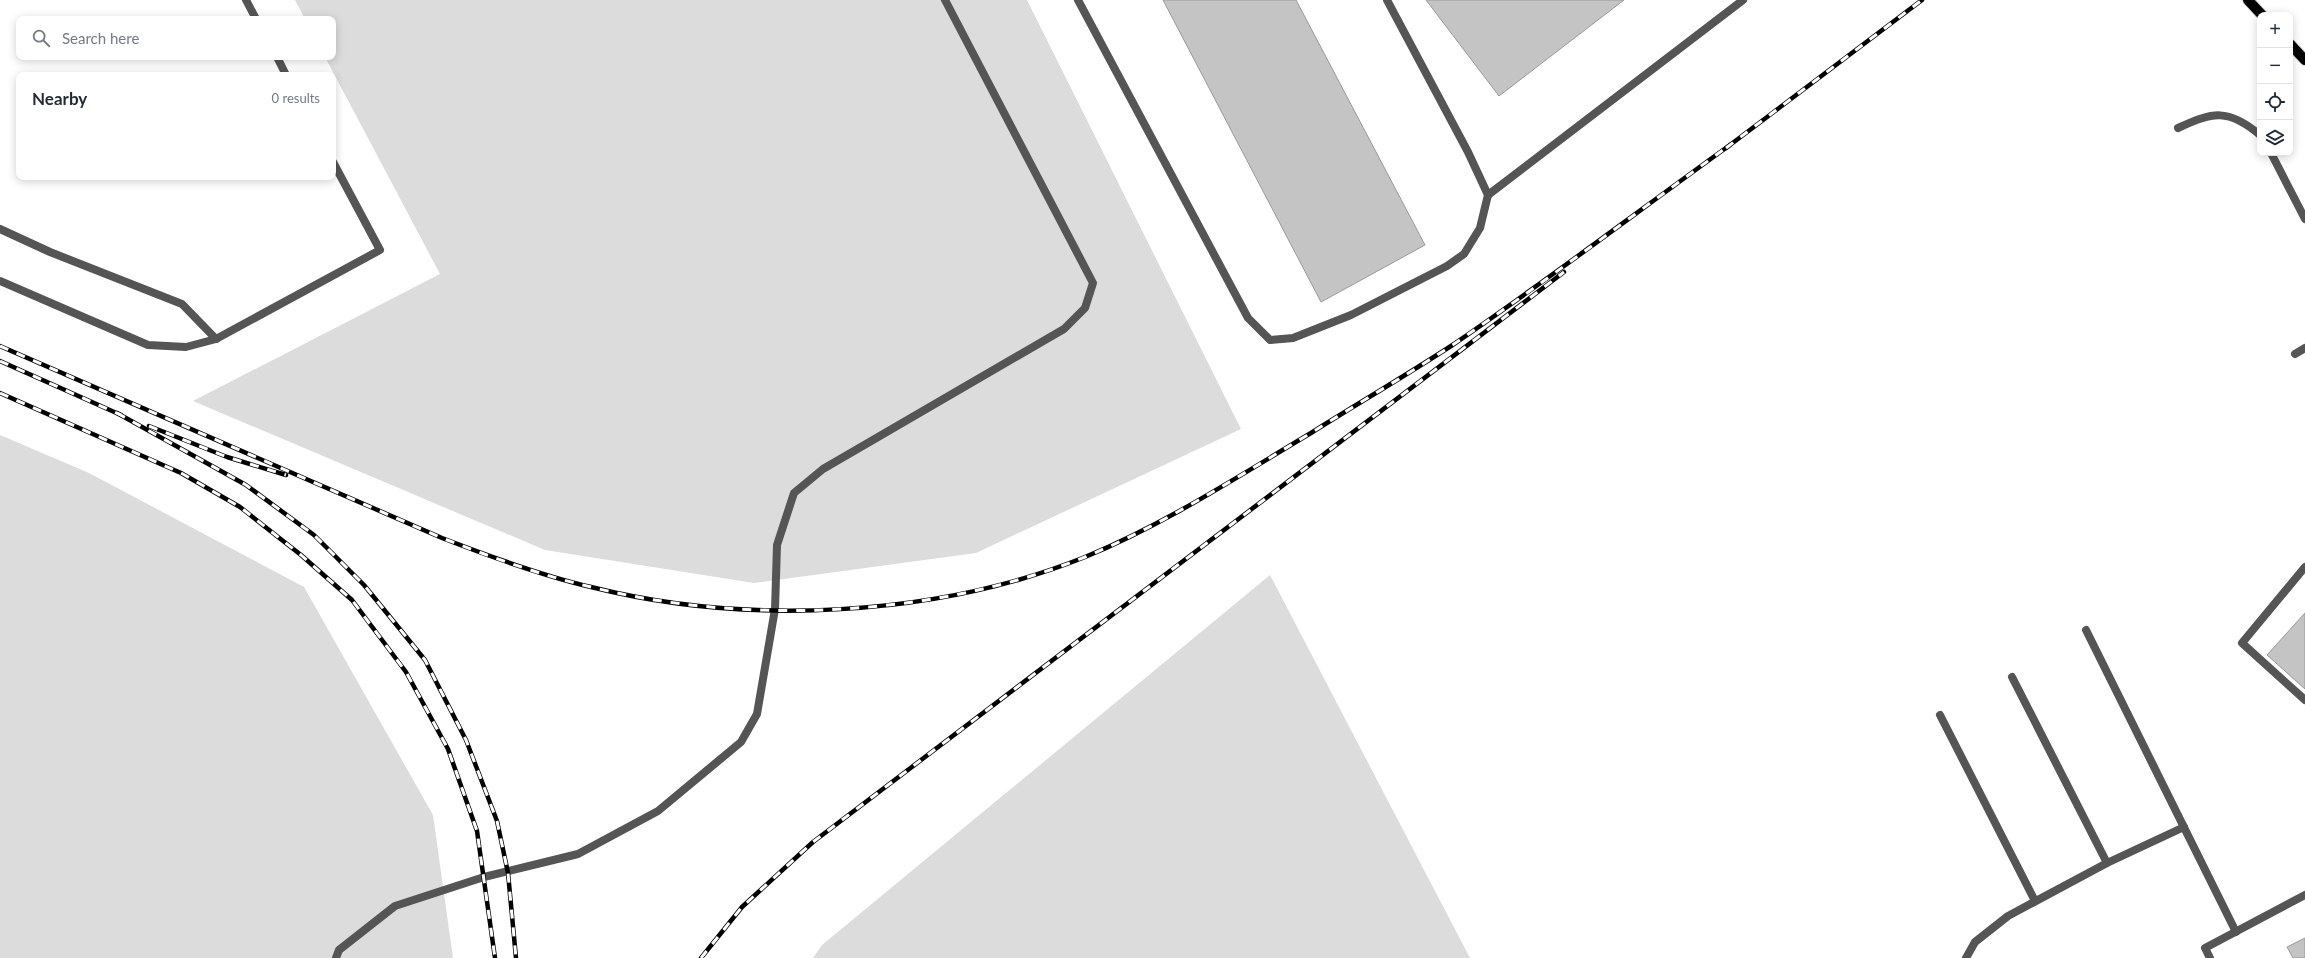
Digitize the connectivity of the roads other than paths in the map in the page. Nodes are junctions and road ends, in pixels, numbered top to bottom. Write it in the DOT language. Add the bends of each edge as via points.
graph roads {
  1 [pos="246,0"];
  2 [pos="946,0"];
  3 [pos="1078,0"];
  4 [pos="1387,0"];
  5 [pos="1743,0"];
  6 [pos="2248,0"];
  7 [pos="2259,12"];
  8 [pos="254,16"];
  9 [pos="2293,47"];
  10 [pos="278,60"];
  11 [pos="2305,60"];
  12 [pos="284,72"];
  13 [pos="2178,128"];
  14 [pos="2257,132"];
  15 [pos="2273,156"];
  16 [pos="336,168"];
  17 [pos="1488,195"];
  18 [pos="2305,219"];
  19 [pos="0,229"];
  20 [pos="0,281"];
  21 [pos="216,339"];
  22 [pos="2305,348"];
  23 [pos="2295,354"];
  24 [pos="2305,567"];
  25 [pos="2086,630"];
  26 [pos="2012,677"];
  27 [pos="2305,700"];
  28 [pos="1940,715"];
  29 [pos="2184,827"];
  30 [pos="2107,863"];
  31 [pos="2305,895"];
  32 [pos="2035,901"];
  33 [pos="2236,932"];
  34 [pos="336,958"];
  35 [pos="1966,958"];
  36 [pos="2210,958"];
  1 -- 8 [label="lane"];
  2 -- 34 [label="lane" via="1093,284 1085,308 1064,329 823,468 794,493 777,545 775,609 757,714 741,742 658,810 578,854 484,877 396,906 339,950"];
  3 -- 17 [label="lane" via="1248,318 1270,340 1293,338 1351,315 1446,266 1464,254 1480,228"];
  4 -- 17 [label="lane" via="1468,152"];
  5 -- 17 [label="lane"];
  6 -- 7 [label="main road"];
  9 -- 11 [label="main road"];
  10 -- 12 [label="lane"];
  13 -- 14 [label="lane" via="2205,116 2218,114 2248,125"];
  15 -- 18 [label="lane"];
  16 -- 21 [label="lane" via="380,250"];
  19 -- 21 [label="lane" via="50,252 182,304"];
  20 -- 21 [label="lane" via="148,344 186,347"];
  22 -- 23 [label="lane"];
  24 -- 27 [label="lane" via="2242,643"];
  25 -- 29 [label="lane"];
  26 -- 30 [label="lane"];
  28 -- 32 [label="lane"];
  29 -- 30 [label="lane"];
  29 -- 33 [label="lane"];
  30 -- 32 [label="lane"];
  31 -- 33 [label="lane"];
  32 -- 35 [label="lane" via="2008,916 1975,942"];
  33 -- 36 [label="lane" via="2205,948"];
}
